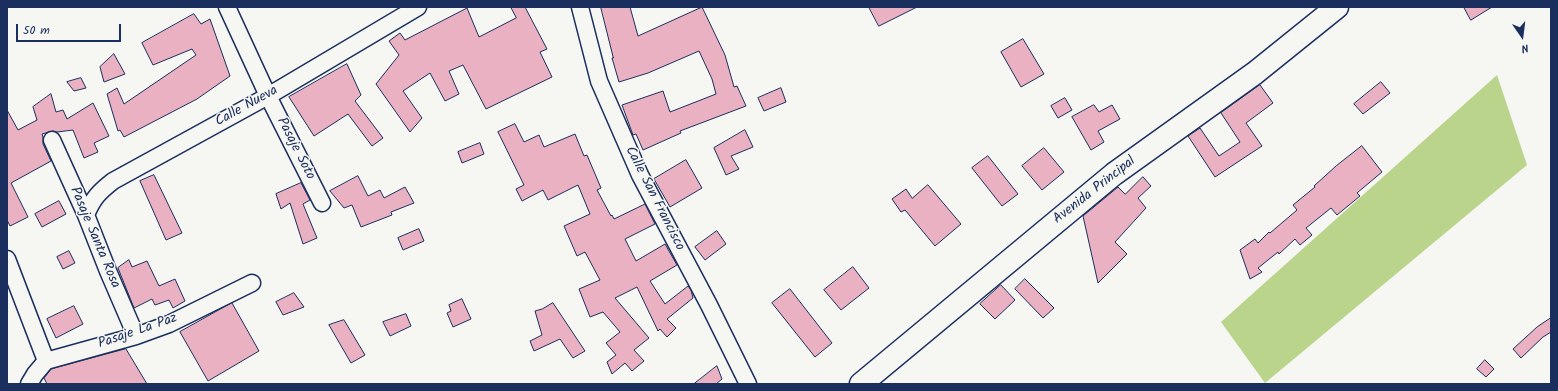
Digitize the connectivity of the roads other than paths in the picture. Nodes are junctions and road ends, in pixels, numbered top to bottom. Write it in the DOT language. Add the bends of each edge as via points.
graph roads {
  1 [pos="228,7"];
  2 [pos="418,7"];
  3 [pos="580,7"];
  4 [pos="1337,7"];
  5 [pos="268,96"];
  6 [pos="52,140"];
  7 [pos="322,203"];
  8 [pos="86,215"];
  9 [pos="7,258"];
  10 [pos="252,283"];
  11 [pos="136,336"];
  12 [pos="46,361"];
  13 [pos="29,384"];
  14 [pos="748,384"];
  15 [pos="861,384"];
  1 -- 5 [label="street, Pasaje Soto"];
  2 -- 5 [label="street, Calle Nueva"];
  3 -- 14 [label="street, Calle San Francisco" via="599,81 640,175"];
  4 -- 15 [label="main road, Avenida Principal" via="1255,73 1114,174"];
  5 -- 7 [label="street, Pasaje Soto"];
  5 -- 8 [label="street, Calle Nueva" via="113,180 92,201"];
  6 -- 8 [label="street, Pasaje Santa Rosa"];
  8 -- 11 [label="street, Pasaje Santa Rosa"];
  9 -- 12 [label="street"];
  10 -- 11 [label="street, Pasaje La Paz" via="169,324"];
  11 -- 12 [label="street, Pasaje La Paz"];
  12 -- 13 [label="street"];
}
